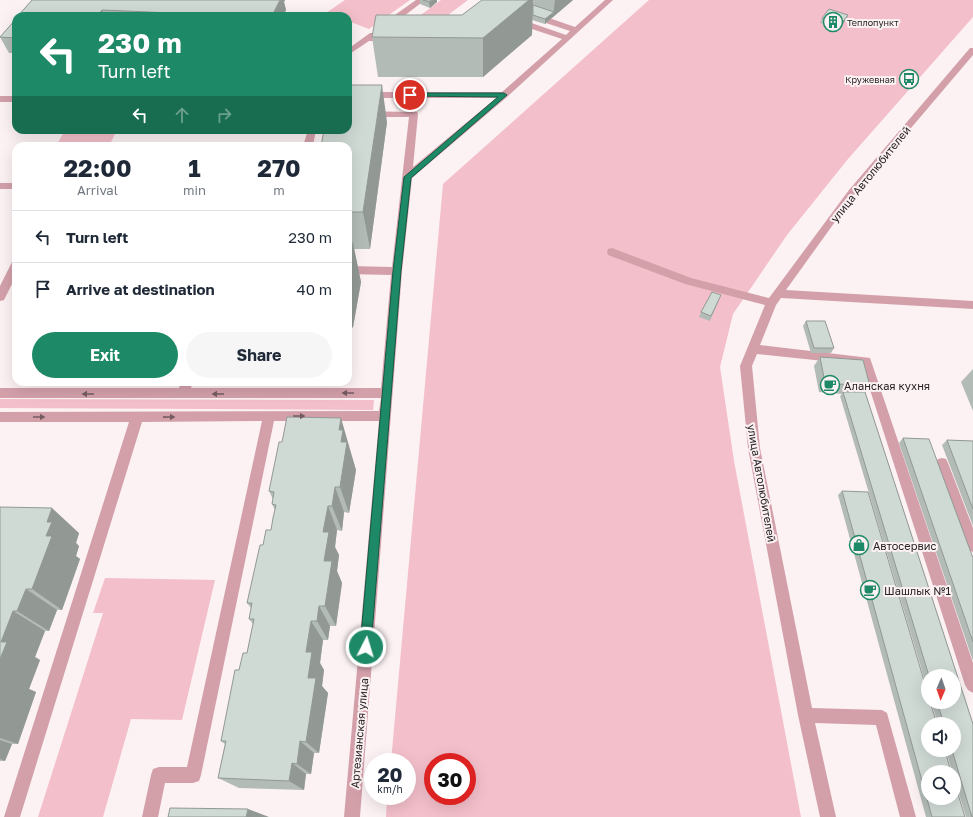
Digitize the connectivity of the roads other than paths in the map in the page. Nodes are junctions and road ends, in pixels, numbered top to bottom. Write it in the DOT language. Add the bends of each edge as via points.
graph roads {
  1 [pos="421,0"];
  2 [pos="609,0"];
  3 [pos="507,17"];
  4 [pos="549,21"];
  5 [pos="576,30"];
  6 [pos="567,38"];
  7 [pos="367,39"];
  8 [pos="398,40"];
  9 [pos="352,50"];
  10 [pos="973,50"];
  11 [pos="352,94"];
  12 [pos="504,95"];
  13 [pos="0,99"];
  14 [pos="12,99"];
  15 [pos="352,114"];
  16 [pos="407,177"];
  17 [pos="0,186"];
  18 [pos="12,186"];
  19 [pos="612,252"];
  20 [pos="352,270"];
  21 [pos="397,271"];
  22 [pos="12,273"];
  23 [pos="0,297"];
  24 [pos="774,298"];
  25 [pos="973,305"];
  26 [pos="753,349"];
  27 [pos="185,386"];
  28 [pos="0,393"];
  29 [pos="387,393"];
  30 [pos="183,394"];
  31 [pos="269,416"];
  32 [pos="385,416"];
  33 [pos="0,417"];
  34 [pos="137,417"];
  35 [pos="942,463"];
  36 [pos="973,546"];
  37 [pos="973,685"];
  38 [pos="806,715"];
  39 [pos="12,817"];
  40 [pos="150,817"];
  41 [pos="352,817"];
  42 [pos="828,817"];
  43 [pos="908,817"];
  1 -- 7 [label="street"];
  2 -- 5 [label="street"];
  3 -- 6 [label="street"];
  4 -- 5 [label="street"];
  5 -- 6 [label="street"];
  6 -- 12 [label="street"];
  7 -- 8 [label="street"];
  7 -- 9 [label="street"];
  10 -- 24 [label="street, улица Автолюбителей" via="852,192"];
  11 -- 12 [label="street"];
  12 -- 16 [label="street"];
  13 -- 14 [label="street"];
  15 -- 16 [label="street, Артезианская улица" via="414,114"];
  16 -- 21 [label="street, Артезианская улица"];
  17 -- 18 [label="street"];
  19 -- 24 [label="street" via="689,281"];
  20 -- 21 [label="street"];
  21 -- 29 [label="street, Артезианская улица"];
  22 -- 23 [label="street"];
  24 -- 25 [label="street"];
  24 -- 26 [label="street, улица Автолюбителей"];
  26 -- 37 [label="street" via="866,361"];
  26 -- 38 [label="street, улица Автолюбителей" via="746,366 754,448"];
  27 -- 30 [label="street"];
  30 -- 28 [label="street, one-way"];
  29 -- 30 [label="street, one-way"];
  29 -- 32 [label="street, Артезианская улица"];
  31 -- 32 [label="street, one-way"];
  34 -- 31 [label="street, one-way"];
  31 -- 40 [label="street" via="193,775 159,775"];
  32 -- 41 [label="street, Артезианская улица"];
  33 -- 34 [label="street, one-way"];
  34 -- 39 [label="street"];
  35 -- 36 [label="street"];
  38 -- 42 [label="street, улица Автолюбителей"];
  38 -- 43 [label="street" via="882,718"];
}
